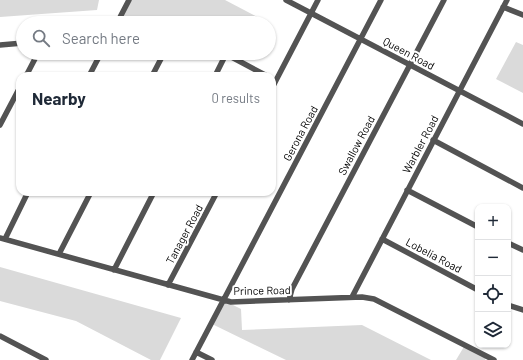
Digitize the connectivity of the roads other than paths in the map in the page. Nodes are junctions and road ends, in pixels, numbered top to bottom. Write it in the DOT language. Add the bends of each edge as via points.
graph roads {
  1 [pos="129,0"];
  2 [pos="286,0"];
  3 [pos="318,0"];
  4 [pos="381,0"];
  5 [pos="444,0"];
  6 [pos="507,0"];
  7 [pos="503,7"];
  8 [pos="311,13"];
  9 [pos="523,15"];
  10 [pos="121,16"];
  11 [pos="361,39"];
  12 [pos="16,44"];
  13 [pos="0,45"];
  14 [pos="34,60"];
  15 [pos="97,60"];
  16 [pos="160,60"];
  17 [pos="222,60"];
  18 [pos="236,60"];
  19 [pos="410,65"];
  20 [pos="28,72"];
  21 [pos="91,72"];
  22 [pos="154,72"];
  23 [pos="217,72"];
  24 [pos="259,72"];
  25 [pos="276,75"];
  26 [pos="459,91"];
  27 [pos="16,95"];
  28 [pos="523,124"];
  29 [pos="0,126"];
  30 [pos="433,140"];
  31 [pos="523,188"];
  32 [pos="407,190"];
  33 [pos="26,196"];
  34 [pos="89,196"];
  35 [pos="152,196"];
  36 [pos="215,196"];
  37 [pos="475,225"];
  38 [pos="2,238"];
  39 [pos="382,239"];
  40 [pos="511,244"];
  41 [pos="523,250"];
  42 [pos="60,254"];
  43 [pos="114,270"];
  44 [pos="168,285"];
  45 [pos="475,288"];
  46 [pos="352,297"];
  47 [pos="223,300"];
  48 [pos="289,300"];
  49 [pos="511,306"];
  50 [pos="523,310"];
  51 [pos="0,336"];
  52 [pos="196,352"];
  53 [pos="46,360"];
  54 [pos="192,360"];
  55 [pos="212,360"];
  56 [pos="494,360"];
  1 -- 10 [label="street"];
  2 -- 8 [label="street, Queen Road"];
  3 -- 8 [label="street"];
  4 -- 11 [label="street, Gerona Road"];
  5 -- 19 [label="street, Swallow Road"];
  6 -- 7 [label="street, Warbler Road"];
  7 -- 9 [label="street"];
  7 -- 26 [label="street, Warbler Road"];
  8 -- 11 [label="street, Queen Road"];
  8 -- 25 [label="street"];
  11 -- 19 [label="street, Queen Road"];
  11 -- 47 [label="street, Gerona Road"];
  12 -- 13 [label="street"];
  14 -- 20 [label="street"];
  15 -- 21 [label="street"];
  16 -- 22 [label="street"];
  17 -- 23 [label="street"];
  18 -- 24 [label="street"];
  19 -- 26 [label="street, Queen Road"];
  19 -- 48 [label="street, Swallow Road" via="292,289"];
  26 -- 28 [label="street, Queen Road"];
  26 -- 30 [label="street, Warbler Road"];
  27 -- 29 [label="street"];
  30 -- 31 [label="street"];
  30 -- 32 [label="street, Warbler Road"];
  32 -- 37 [label="street"];
  32 -- 39 [label="street, Warbler Road"];
  33 -- 38 [label="street"];
  34 -- 42 [label="street"];
  35 -- 43 [label="street"];
  36 -- 44 [label="street, Tanager Road"];
  38 -- 42 [label="street, Prince Road"];
  39 -- 45 [label="street, Lobelia Road"];
  39 -- 46 [label="street, Warbler Road"];
  40 -- 41 [label="street"];
  42 -- 43 [label="street, Prince Road"];
  43 -- 44 [label="street, Prince Road"];
  44 -- 47 [label="street, Prince Road"];
  46 -- 48 [label="street, Prince Road"];
  46 -- 56 [label="street, Prince Road" via="368,297 379,301"];
  47 -- 48 [label="street, Prince Road"];
  47 -- 52 [label="street, Gerona Road"];
  49 -- 50 [label="street"];
  51 -- 53 [label="street"];
  52 -- 54 [label="street, Gerona Road"];
  52 -- 55 [label="street"];
}
